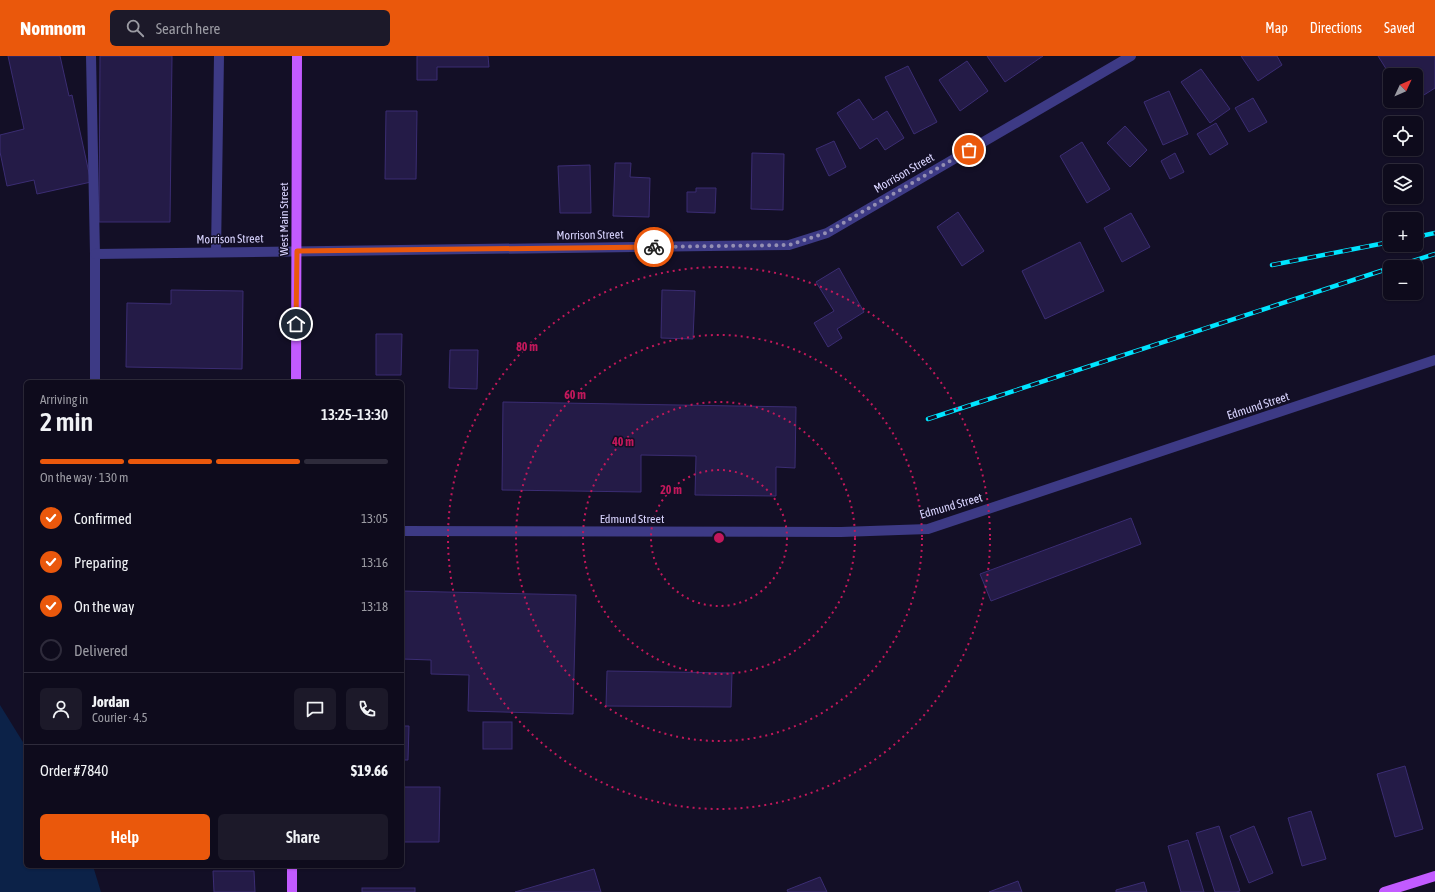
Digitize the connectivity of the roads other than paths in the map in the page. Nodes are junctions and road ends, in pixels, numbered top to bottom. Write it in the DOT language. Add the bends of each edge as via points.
graph roads {
  1 [pos="91,56"];
  2 [pos="219,56"];
  3 [pos="297,56"];
  4 [pos="1131,56"];
  5 [pos="297,251"];
  6 [pos="216,252"];
  7 [pos="95,254"];
  8 [pos="1435,360"];
  9 [pos="95,380"];
  10 [pos="296,380"];
  11 [pos="404,531"];
  12 [pos="292,868"];
  13 [pos="1435,876"];
  14 [pos="292,892"];
  15 [pos="1384,892"];
  1 -- 7 [label="street"];
  2 -- 6 [label="street"];
  3 -- 5 [label="main road, West Main Street"];
  4 -- 5 [label="street, Morrison Street" via="826,233 789,245"];
  5 -- 6 [label="street, Morrison Street"];
  5 -- 10 [label="main road, West Main Street"];
  6 -- 7 [label="street, Morrison Street"];
  7 -- 9 [label="street"];
  8 -- 11 [label="street, Edmund Street" via="928,529 840,532"];
  12 -- 14 [label="main road"];
  13 -- 15 [label="main road"];
}
